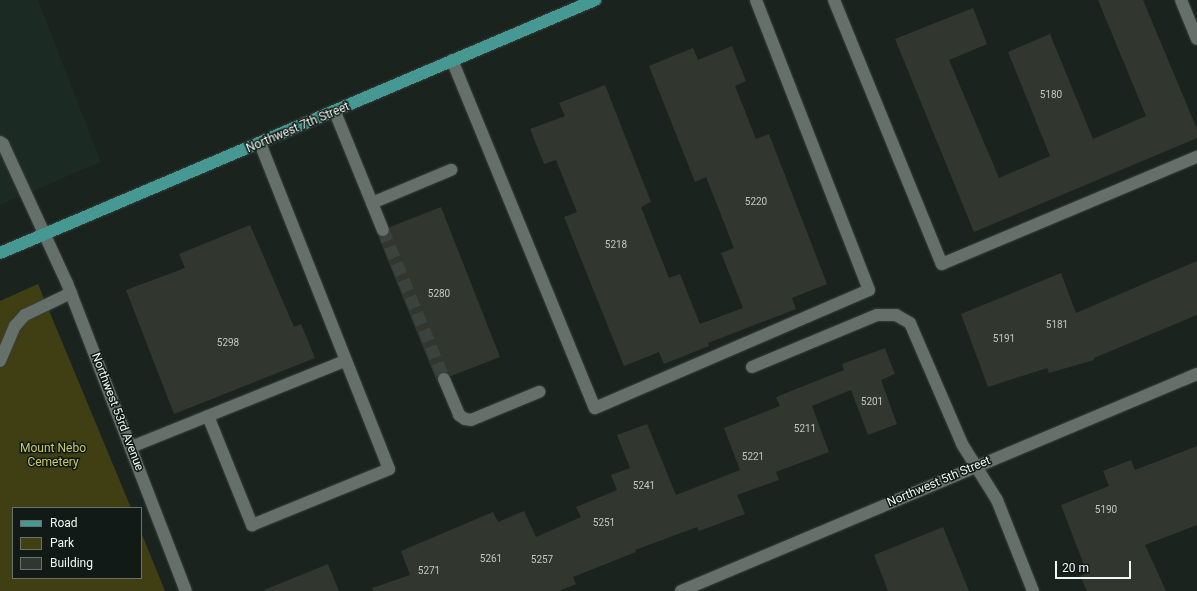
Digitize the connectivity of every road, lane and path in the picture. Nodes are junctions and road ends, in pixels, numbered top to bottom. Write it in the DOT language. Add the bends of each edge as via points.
graph roads {
  1 [pos="595,0"];
  2 [pos="756,0"];
  3 [pos="834,0"];
  4 [pos="1181,0"];
  5 [pos="1197,39"];
  6 [pos="452,60"];
  7 [pos="335,112"];
  8 [pos="0,142"];
  9 [pos="260,144"];
  10 [pos="1197,157"];
  11 [pos="451,170"];
  12 [pos="372,203"];
  13 [pos="383,230"];
  14 [pos="45,234"];
  15 [pos="0,253"];
  16 [pos="71,293"];
  17 [pos="0,361"];
  18 [pos="345,361"];
  19 [pos="752,367"];
  20 [pos="1197,374"];
  21 [pos="444,379"];
  22 [pos="539,392"];
  23 [pos="208,416"];
  24 [pos="131,447"];
  25 [pos="976,466"];
  26 [pos="186,591"];
  27 [pos="680,591"];
  28 [pos="1033,591"];
  1 -- 6 [label="main road, Northwest 7th Street"];
  2 -- 6 [label="street" via="869,290 595,408"];
  3 -- 10 [label="street" via="942,264"];
  4 -- 5 [label="street"];
  6 -- 7 [label="main road, Northwest 7th Street"];
  7 -- 9 [label="main road, Northwest 7th Street"];
  7 -- 12 [label="street"];
  8 -- 14 [label="street, Northwest 53rd Avenue"];
  9 -- 14 [label="main road, Northwest 7th Street"];
  9 -- 18 [label="street"];
  11 -- 12 [label="street"];
  12 -- 13 [label="street"];
  14 -- 15 [label="main road, Northwest 7th Street"];
  14 -- 16 [label="street, Northwest 53rd Avenue"];
  16 -- 17 [label="street" via="25,315 15,326"];
  16 -- 24 [label="street, Northwest 53rd Avenue"];
  18 -- 23 [label="street"];
  18 -- 23 [label="street" via="390,469 252,525"];
  19 -- 25 [label="street" via="877,315 896,315 910,323 956,432"];
  20 -- 25 [label="street, Northwest 5th Street"];
  21 -- 22 [label="street" via="459,415 465,420 471,420"];
  23 -- 24 [label="street"];
  24 -- 26 [label="street, Northwest 53rd Avenue"];
  25 -- 27 [label="street, Northwest 5th Street"];
  25 -- 28 [label="street" via="997,500"];
}
